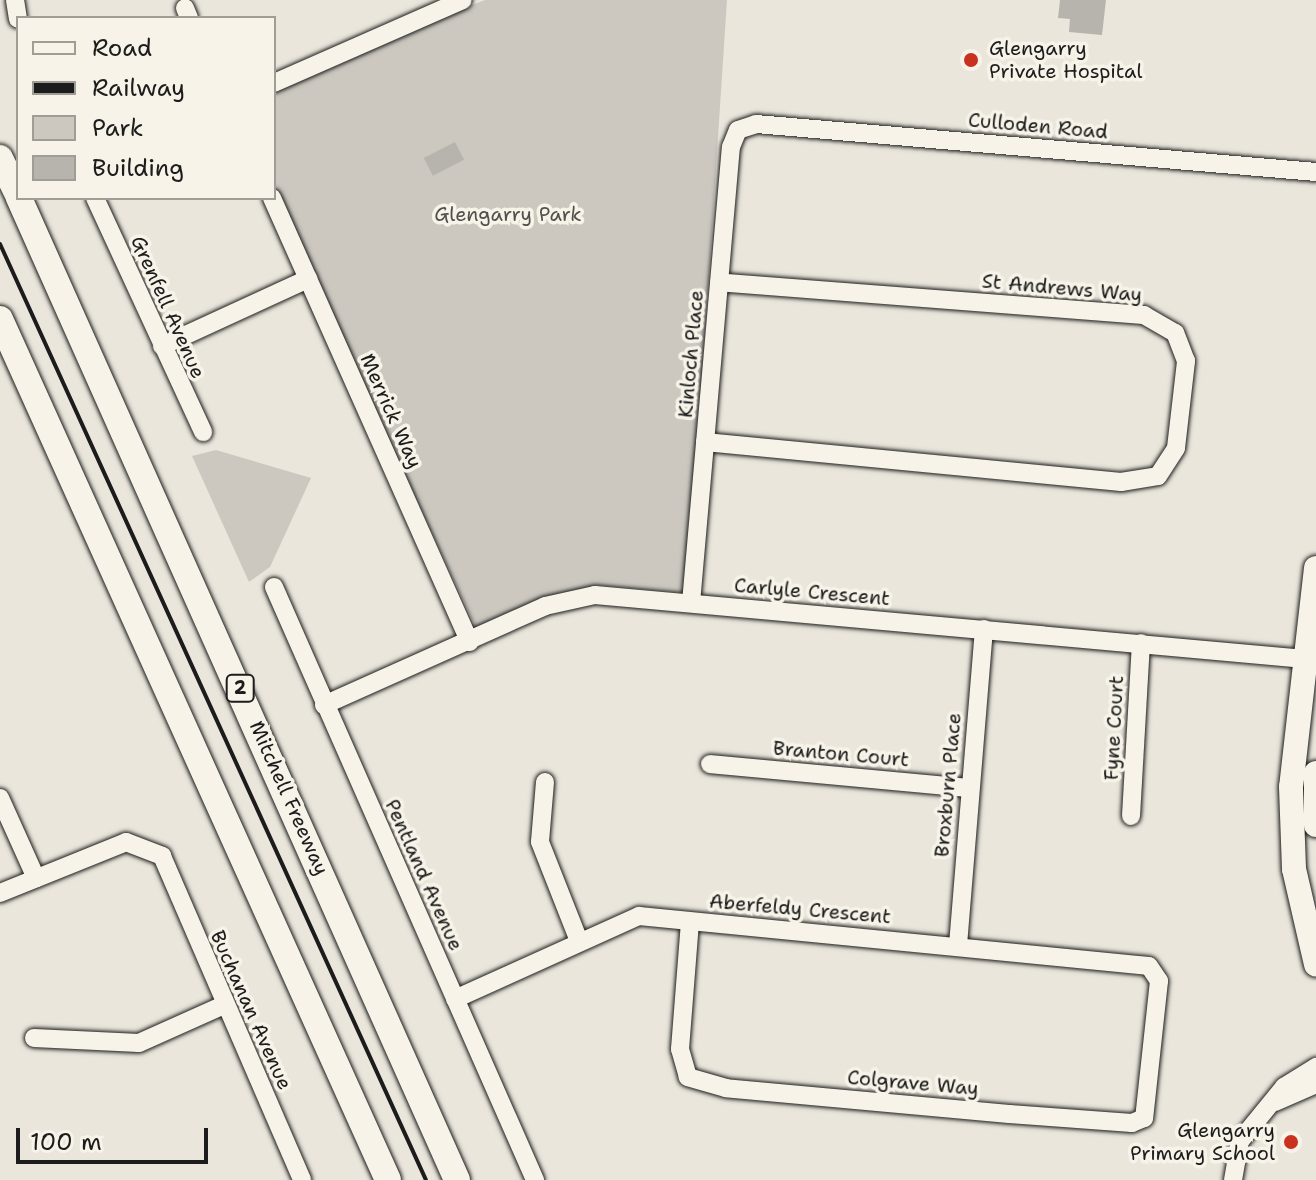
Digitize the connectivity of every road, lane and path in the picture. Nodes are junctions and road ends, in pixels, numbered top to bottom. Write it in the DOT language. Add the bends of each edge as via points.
graph roads {
  1 [pos="463,0"];
  2 [pos="276,82"];
  3 [pos="756,124"];
  4 [pos="0,158"];
  5 [pos="1316,172"];
  6 [pos="16,190"];
  7 [pos="21,200"];
  8 [pos="96,200"];
  9 [pos="273,200"];
  10 [pos="308,279"];
  11 [pos="719,282"];
  12 [pos="0,319"];
  13 [pos="162,346"];
  14 [pos="203,432"];
  15 [pos="705,442"];
  16 [pos="1316,568"];
  17 [pos="274,587"];
  18 [pos="691,603"];
  19 [pos="984,629"];
  20 [pos="470,642"];
  21 [pos="1141,643"];
  22 [pos="1310,659"];
  23 [pos="324,705"];
  24 [pos="710,764"];
  25 [pos="1316,773"];
  26 [pos="545,782"];
  27 [pos="968,788"];
  28 [pos="0,798"];
  29 [pos="1131,816"];
  30 [pos="1316,825"];
  31 [pos="36,878"];
  32 [pos="0,893"];
  33 [pos="690,922"];
  34 [pos="579,941"];
  35 [pos="958,945"];
  36 [pos="1316,964"];
  37 [pos="1156,972"];
  38 [pos="455,999"];
  39 [pos="224,1005"];
  40 [pos="34,1038"];
  41 [pos="1316,1067"];
  42 [pos="1316,1084"];
  43 [pos="1275,1102"];
  44 [pos="302,1180"];
  45 [pos="388,1180"];
  46 [pos="457,1180"];
  47 [pos="535,1180"];
  48 [pos="1233,1180"];
  1 -- 2 [label="street"];
  3 -- 5 [label="street, Culloden Road"];
  3 -- 11 [label="street, Kinloch Place" via="732,140"];
  4 -- 6 [label="highway, Mitchell Freeway / 2"];
  7 -- 46 [label="highway, Mitchell Freeway / 2"];
  8 -- 13 [label="street, Grenfell Avenue"];
  9 -- 10 [label="street, Merrick Way"];
  10 -- 13 [label="street"];
  10 -- 20 [label="street, Merrick Way"];
  11 -- 15 [label="street, Kinloch Place"];
  11 -- 15 [label="street, St Andrews Way" via="1144,315 1175,333 1186,361 1176,448 1158,476 1121,482"];
  12 -- 45 [label="highway"];
  13 -- 14 [label="street, Grenfell Avenue"];
  15 -- 18 [label="street, Kinloch Place"];
  16 -- 22 [label="main road"];
  17 -- 23 [label="street, Pentland Avenue"];
  18 -- 19 [label="street, Carlyle Crescent"];
  18 -- 20 [label="street, Carlyle Crescent" via="595,595 545,606"];
  19 -- 21 [label="street, Carlyle Crescent"];
  19 -- 27 [label="street, Broxburn Place"];
  20 -- 23 [label="street, Carlyle Crescent"];
  21 -- 22 [label="street, Carlyle Crescent"];
  21 -- 29 [label="street, Fyne Court"];
  22 -- 36 [label="main road" via="1291,825"];
  23 -- 38 [label="street, Pentland Avenue"];
  24 -- 27 [label="street, Branton Court"];
  25 -- 30 [label="main road"];
  26 -- 34 [label="street" via="540,842"];
  27 -- 35 [label="street, Broxburn Place"];
  28 -- 31 [label="street"];
  31 -- 32 [label="street"];
  31 -- 39 [label="street, Buchanan Avenue" via="126,842 162,856"];
  33 -- 34 [label="street, Aberfeldy Crescent" via="639,916"];
  33 -- 35 [label="street, Aberfeldy Crescent"];
  33 -- 37 [label="street, Colgrave Way" via="680,1049 688,1077 726,1088 1132,1123 1146,1110"];
  34 -- 38 [label="street, Aberfeldy Crescent"];
  35 -- 37 [label="street, Aberfeldy Crescent"];
  38 -- 47 [label="street, Pentland Avenue"];
  39 -- 40 [label="street" via="139,1043"];
  39 -- 44 [label="street, Buchanan Avenue"];
  41 -- 43 [label="street"];
  42 -- 43 [label="street"];
  43 -- 48 [label="street" via="1240,1141"];
}
